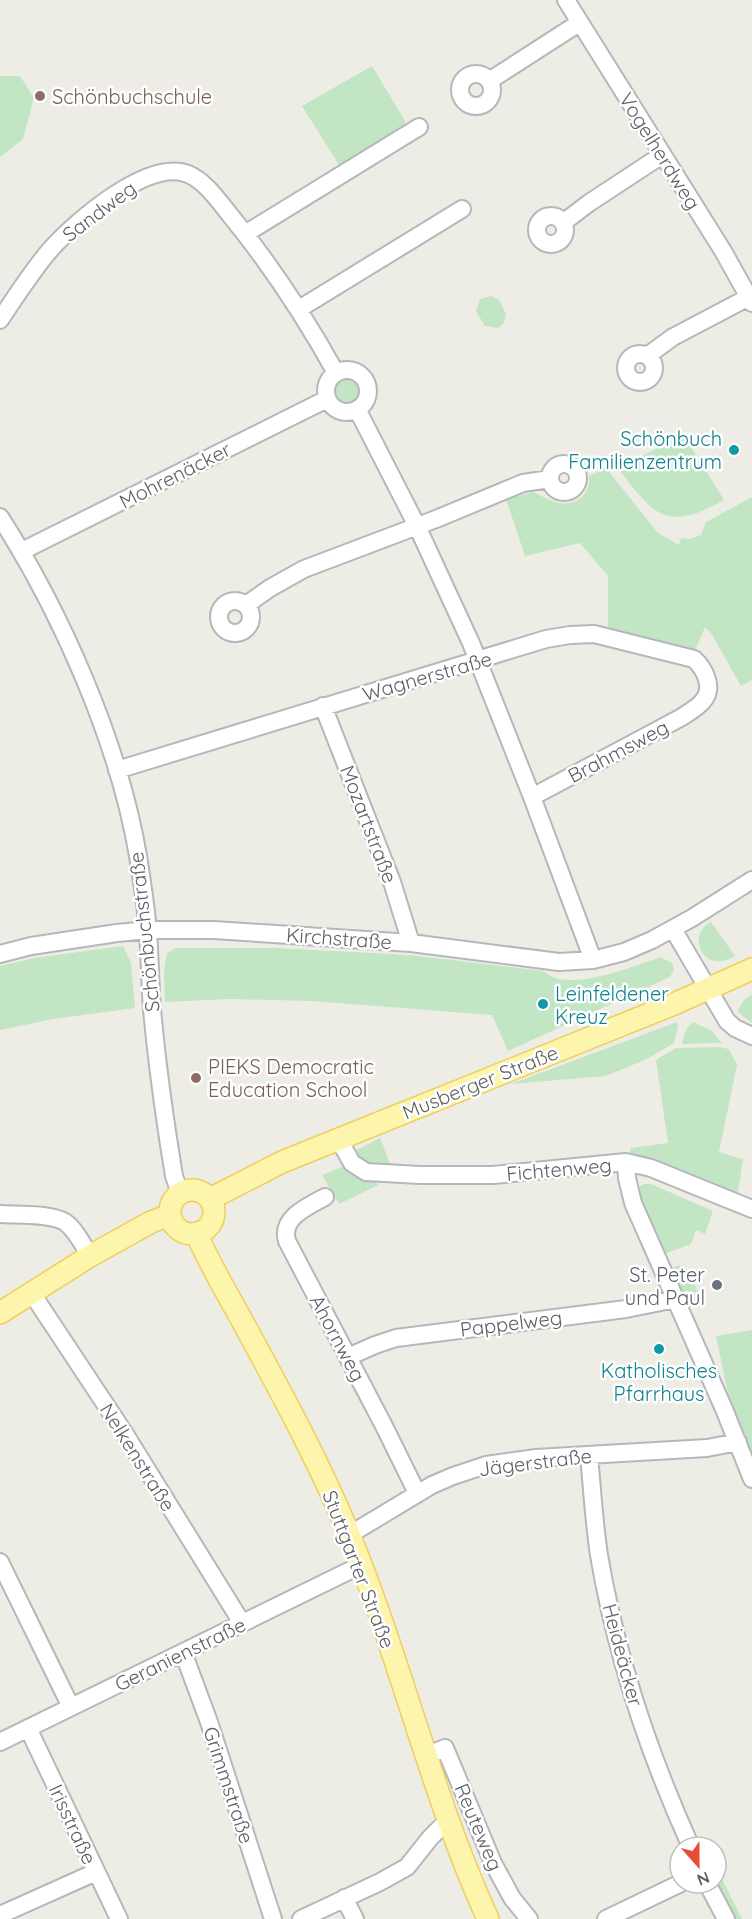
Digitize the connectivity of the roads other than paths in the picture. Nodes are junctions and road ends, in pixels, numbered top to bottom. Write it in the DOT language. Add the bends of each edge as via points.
graph roads {
  1 [pos="566,0"];
  2 [pos="579,23"];
  3 [pos="489,81"];
  4 [pos="419,127"];
  5 [pos="662,155"];
  6 [pos="462,209"];
  7 [pos="564,222"];
  8 [pos="245,234"];
  9 [pos="751,300"];
  10 [pos="299,309"];
  11 [pos="0,320"];
  12 [pos="647,356"];
  13 [pos="336,373"];
  14 [pos="327,399"];
  15 [pos="357,409"];
  16 [pos="550,479"];
  17 [pos="0,517"];
  18 [pos="417,526"];
  19 [pos="22,551"];
  20 [pos="246,605"];
  21 [pos="478,661"];
  22 [pos="703,702"];
  23 [pos="323,706"];
  24 [pos="117,771"];
  25 [pos="532,797"];
  26 [pos="752,880"];
  27 [pos="673,929"];
  28 [pos="148,930"];
  29 [pos="411,943"];
  30 [pos="0,954"];
  31 [pos="593,960"];
  32 [pos="752,969"];
  33 [pos="708,989"];
  34 [pos="752,1036"];
  35 [pos="339,1140"];
  36 [pos="626,1162"];
  37 [pos="180,1193"];
  38 [pos="325,1197"];
  39 [pos="210,1198"];
  40 [pos="752,1209"];
  41 [pos="0,1215"];
  42 [pos="170,1215"];
  43 [pos="196,1233"];
  44 [pos="90,1256"];
  45 [pos="31,1292"];
  46 [pos="676,1299"];
  47 [pos="0,1313"];
  48 [pos="348,1357"];
  49 [pos="738,1442"];
  50 [pos="590,1455"];
  51 [pos="752,1479"];
  52 [pos="417,1493"];
  53 [pos="349,1535"];
  54 [pos="0,1562"];
  55 [pos="361,1565"];
  56 [pos="4,1581"];
  57 [pos="242,1623"];
  58 [pos="183,1652"];
  59 [pos="71,1707"];
  60 [pos="28,1728"];
  61 [pos="0,1742"];
  62 [pos="425,1756"];
  63 [pos="448,1820"];
  64 [pos="686,1835"];
  65 [pos="96,1872"];
  66 [pos="668,1889"];
  67 [pos="714,1895"];
  68 [pos="344,1898"];
  69 [pos="0,1915"];
  70 [pos="119,1919"];
  71 [pos="273,1919"];
  72 [pos="300,1919"];
  73 [pos="355,1919"];
  74 [pos="488,1919"];
  75 [pos="529,1919"];
  76 [pos="606,1919"];
  77 [pos="726,1919"];
  1 -- 2 [label="street, Vogelherdweg"];
  2 -- 3 [label="street"];
  2 -- 5 [label="street, Vogelherdweg"];
  4 -- 8 [label="street"];
  5 -- 7 [label="street"];
  5 -- 9 [label="street, Vogelherdweg"];
  6 -- 10 [label="street"];
  8 -- 10 [label="street, Sandweg"];
  8 -- 11 [label="street, Sandweg" via="215,196 186,173 162,172 142,179 79,221 50,250"];
  9 -- 12 [label="street" via="673,337"];
  10 -- 13 [label="street, Sandweg"];
  13 -- 14 [label="street" via="327,384"];
  13 -- 15 [label="street" via="351,370 366,384 366,398"];
  14 -- 15 [label="street" via="337,409"];
  14 -- 19 [label="street, Mohrenäcker"];
  15 -- 18 [label="street"];
  16 -- 18 [label="street" via="523,483"];
  17 -- 19 [label="street, Schönbuchstraße"];
  18 -- 20 [label="street" via="304,569"];
  18 -- 21 [label="street"];
  19 -- 24 [label="street, Schönbuchstraße" via="98,713"];
  21 -- 22 [label="street, Wagnerstraße" via="546,639 594,634 694,659 708,680"];
  21 -- 23 [label="street, Wagnerstraße"];
  21 -- 25 [label="street"];
  22 -- 25 [label="street, Brahmsweg"];
  23 -- 24 [label="street, Wagnerstraße"];
  23 -- 29 [label="street, Mozartstraße" via="392,882"];
  24 -- 28 [label="street, Schönbuchstraße" via="137,853"];
  25 -- 31 [label="street"];
  26 -- 27 [label="street, Kirchstraße"];
  27 -- 31 [label="street, Kirchstraße" via="624,952"];
  27 -- 33 [label="street"];
  28 -- 29 [label="street, Kirchstraße" via="214,930"];
  28 -- 30 [label="street, Kirchstraße"];
  28 -- 37 [label="street, Schönbuchstraße" via="152,1009 174,1176"];
  29 -- 31 [label="street, Kirchstraße" via="559,962"];
  32 -- 33 [label="main road, Musberger Straße"];
  33 -- 34 [label="street" via="727,1021"];
  33 -- 35 [label="main road, Musberger Straße"];
  35 -- 36 [label="street, Fichtenweg" via="347,1156 366,1172 521,1173"];
  35 -- 39 [label="main road, Musberger Straße" via="282,1162"];
  36 -- 40 [label="street, Fichtenweg" via="651,1168"];
  36 -- 46 [label="street" via="633,1203"];
  37 -- 39 [label="main road" via="199,1191"];
  37 -- 42 [label="main road" via="171,1202"];
  38 -- 48 [label="street, Ahornweg" via="295,1216 285,1234"];
  39 -- 43 [label="main road" via="214,1215 204,1230"];
  41 -- 44 [label="street" via="61,1220"];
  42 -- 43 [label="main road" via="176,1228"];
  42 -- 44 [label="main road"];
  43 -- 53 [label="main road, Stuttgarter Straße" via="303,1437"];
  44 -- 45 [label="main road"];
  45 -- 47 [label="main road"];
  45 -- 57 [label="street, Nelkenstraße"];
  46 -- 48 [label="street, Pappelweg" via="626,1309 396,1338"];
  46 -- 49 [label="street"];
  48 -- 52 [label="street, Ahornweg"];
  49 -- 50 [label="street, Jägerstraße" via="706,1448"];
  49 -- 51 [label="street"];
  50 -- 52 [label="street, Jägerstraße" via="486,1465"];
  50 -- 64 [label="street, Heideäcker" via="600,1556 615,1629 650,1745"];
  52 -- 53 [label="street, Jägerstraße"];
  53 -- 55 [label="main road, Stuttgarter Straße"];
  54 -- 56 [label="street"];
  55 -- 57 [label="street, Geranienstraße"];
  55 -- 62 [label="main road, Stuttgarter Straße"];
  56 -- 59 [label="street"];
  57 -- 58 [label="street, Geranienstraße"];
  58 -- 59 [label="street, Geranienstraße"];
  58 -- 71 [label="street, Grimmstraße"];
  59 -- 60 [label="street, Geranienstraße"];
  60 -- 61 [label="street, Geranienstraße"];
  60 -- 65 [label="street, Irisstraße"];
  62 -- 63 [label="main road, Stuttgarter Straße"];
  62 -- 75 [label="street, Reuteweg" via="445,1748 494,1863 512,1898"];
  63 -- 68 [label="street" via="408,1867"];
  63 -- 74 [label="main road, Stuttgarter Straße"];
  65 -- 69 [label="street"];
  65 -- 70 [label="street, Irisstraße"];
  66 -- 76 [label="street"];
  67 -- 77 [label="street"];
  68 -- 72 [label="street"];
  68 -- 73 [label="street"];
}
